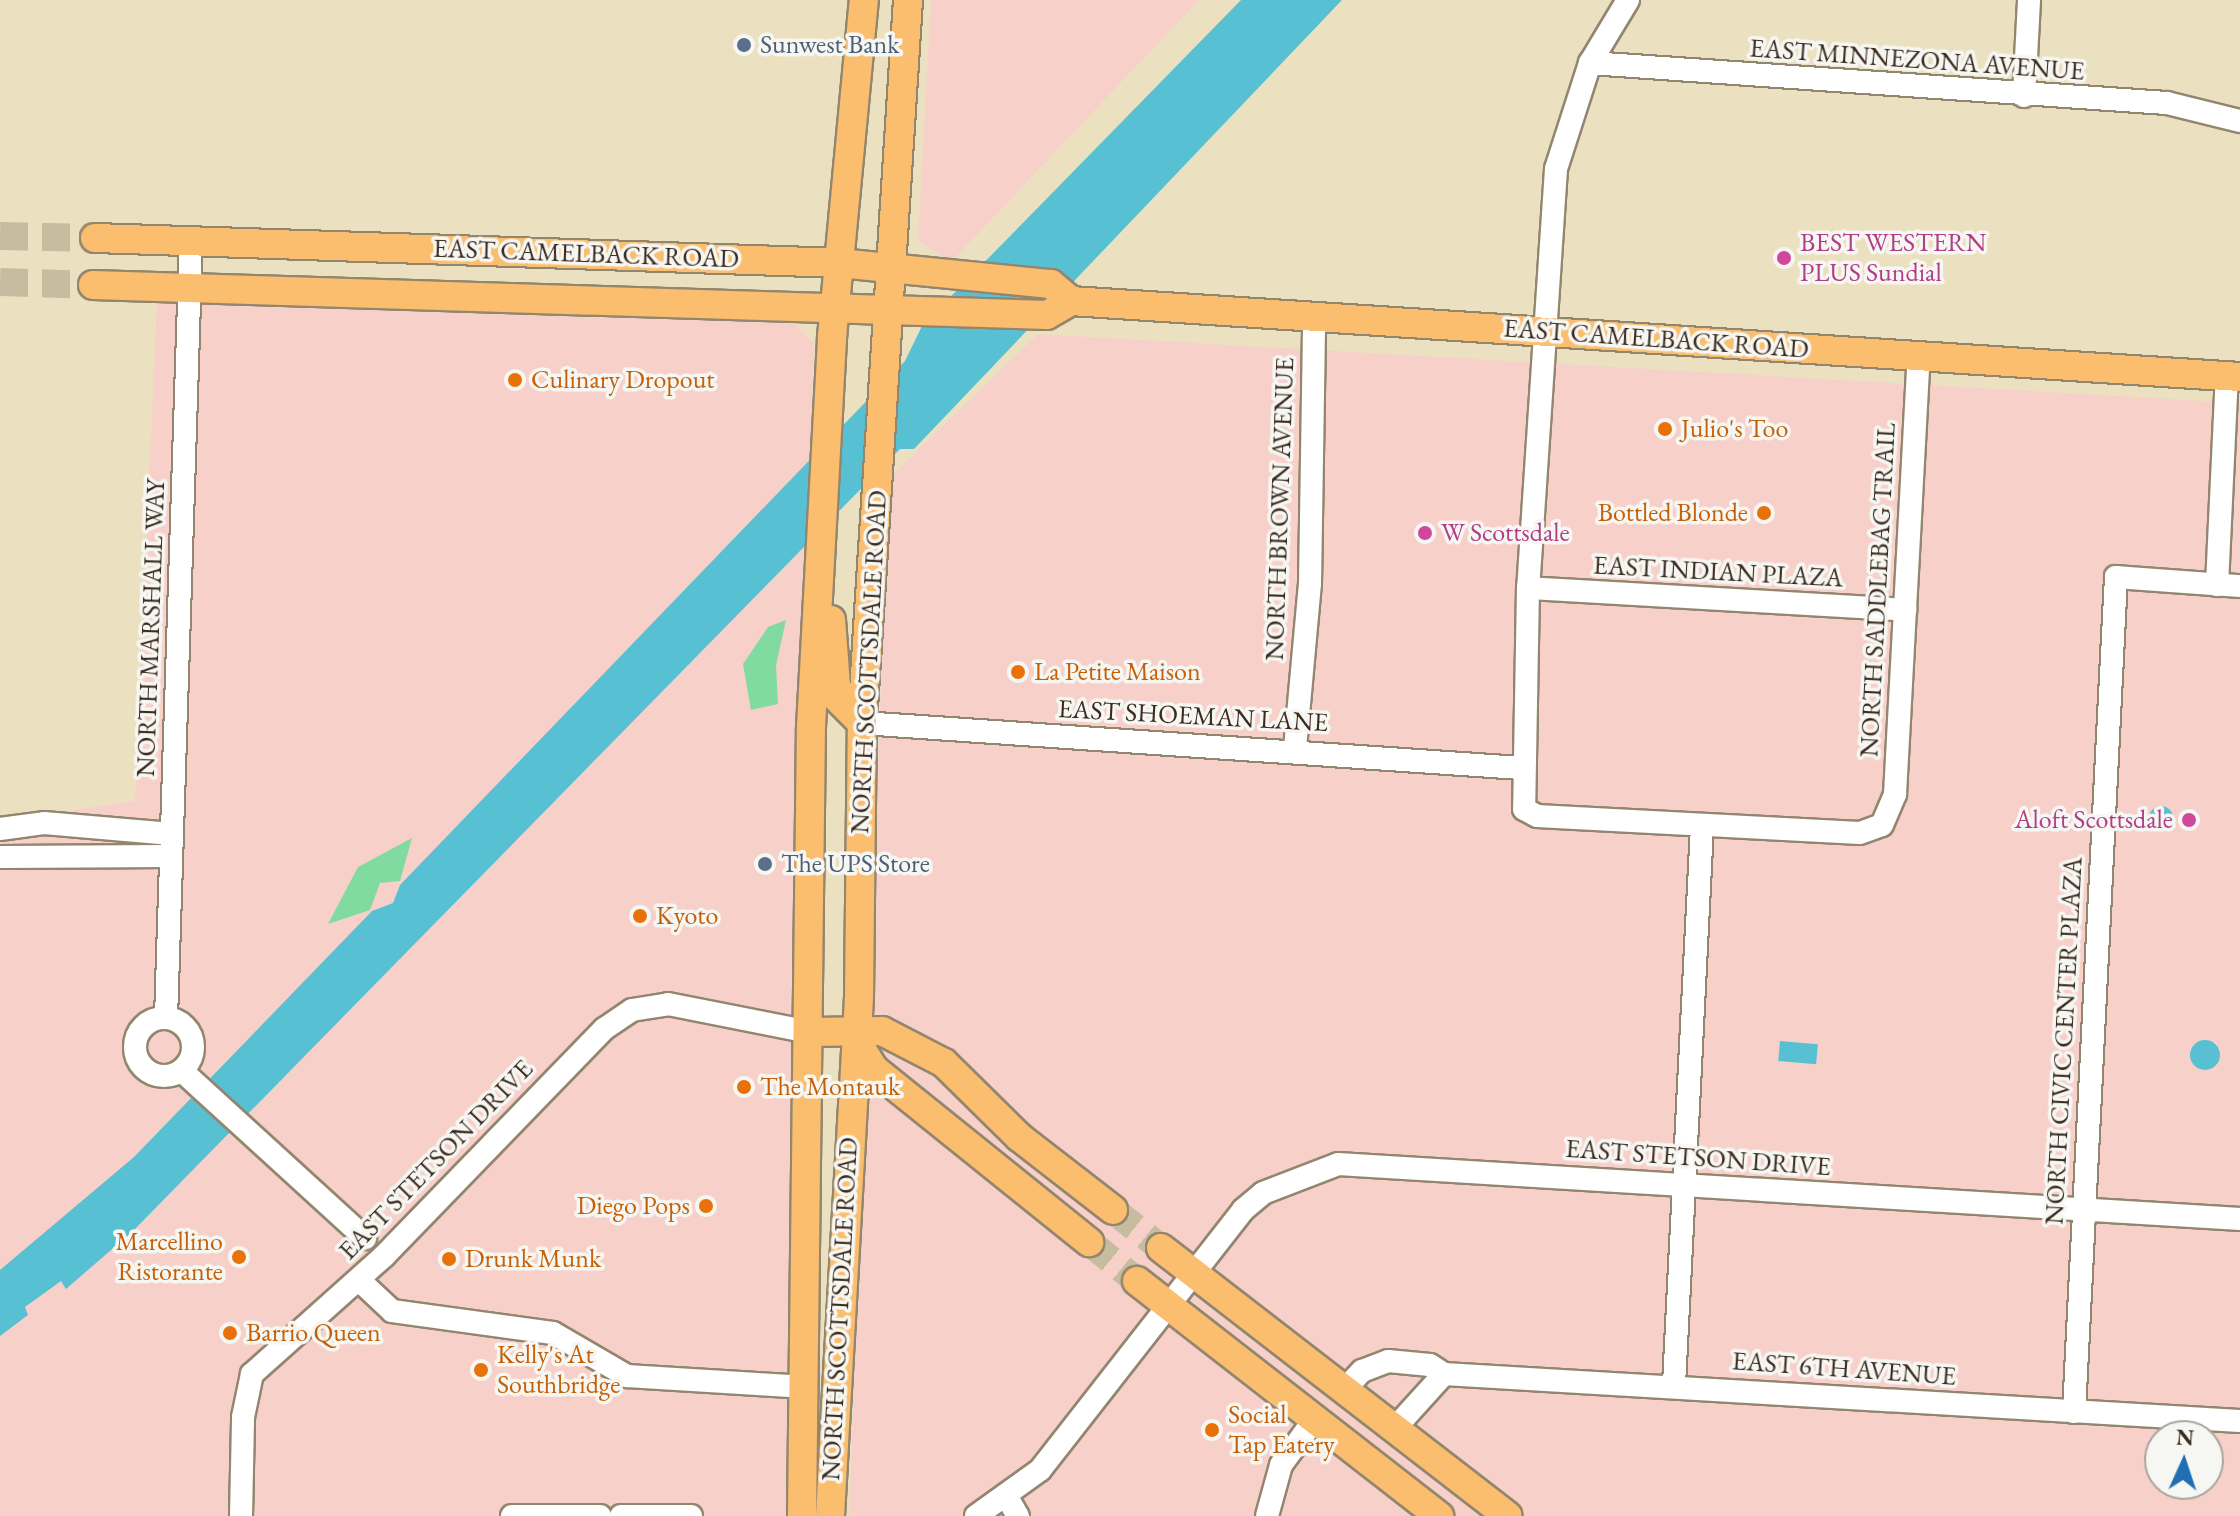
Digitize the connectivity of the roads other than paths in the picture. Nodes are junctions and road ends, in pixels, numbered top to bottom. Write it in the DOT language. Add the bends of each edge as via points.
graph roads {
  1 [pos="864,0"];
  2 [pos="908,0"];
  3 [pos="1628,0"];
  4 [pos="2029,0"];
  5 [pos="1590,63"];
  6 [pos="2024,96"];
  7 [pos="2240,121"];
  8 [pos="95,238"];
  9 [pos="191,241"];
  10 [pos="839,263"];
  11 [pos="888,267"];
  12 [pos="93,285"];
  13 [pos="190,288"];
  14 [pos="1071,301"];
  15 [pos="835,308"];
  16 [pos="898,310"];
  17 [pos="1314,320"];
  18 [pos="1546,331"];
  19 [pos="1919,355"];
  20 [pos="2234,376"];
  21 [pos="819,577"];
  22 [pos="2217,585"];
  23 [pos="2240,586"];
  24 [pos="1528,588"];
  25 [pos="1905,610"];
  26 [pos="862,723"];
  27 [pos="1295,748"];
  28 [pos="1520,768"];
  29 [pos="1702,826"];
  30 [pos="0,829"];
  31 [pos="172,845"];
  32 [pos="0,857"];
  33 [pos="166,1018"];
  34 [pos="810,1032"];
  35 [pos="854,1037"];
  36 [pos="188,1076"];
  37 [pos="1687,1185"];
  38 [pos="2083,1209"];
  39 [pos="1113,1210"];
  40 [pos="2240,1219"];
  41 [pos="365,1238"];
  42 [pos="1089,1242"];
  43 [pos="1161,1248"];
  44 [pos="1192,1270"];
  45 [pos="359,1280"];
  46 [pos="1137,1281"];
  47 [pos="1167,1304"];
  48 [pos="1444,1374"];
  49 [pos="1674,1385"];
  50 [pos="806,1387"];
  51 [pos="1345,1389"];
  52 [pos="2074,1412"];
  53 [pos="1314,1420"];
  54 [pos="2240,1421"];
  55 [pos="1395,1428"];
  56 [pos="1013,1507"];
  57 [pos="241,1516"];
  58 [pos="512,1516"];
  59 [pos="600,1516"];
  60 [pos="621,1516"];
  61 [pos="691,1516"];
  62 [pos="802,1516"];
  63 [pos="830,1516"];
  64 [pos="976,1516"];
  65 [pos="1267,1516"];
  66 [pos="1439,1516"];
  67 [pos="1508,1516"];
  1 -- 10 [label="main road, NORTH SCOTTSDALE ROAD"];
  2 -- 11 [label="main road, NORTH SCOTTSDALE ROAD"];
  3 -- 5 [label="street"];
  4 -- 6 [label="street"];
  5 -- 6 [label="street, EAST MINNEZONA AVENUE"];
  5 -- 18 [label="street" via="1556,169"];
  6 -- 7 [label="street, EAST MINNEZONA AVENUE" via="2167,103"];
  8 -- 9 [label="main road, EAST CAMELBACK ROAD"];
  9 -- 10 [label="main road, EAST CAMELBACK ROAD"];
  9 -- 13 [label="street, NORTH MARSHALL WAY"];
  10 -- 11 [label="main road, EAST CAMELBACK ROAD"];
  10 -- 15 [label="main road, NORTH SCOTTSDALE ROAD"];
  11 -- 14 [label="main road, EAST CAMELBACK ROAD" via="1051,284"];
  11 -- 16 [label="main road, NORTH SCOTTSDALE ROAD"];
  12 -- 13 [label="main road, EAST CAMELBACK ROAD"];
  13 -- 15 [label="main road, EAST CAMELBACK ROAD"];
  13 -- 31 [label="street, NORTH MARSHALL WAY"];
  14 -- 16 [label="main road, EAST CAMELBACK ROAD" via="1047,315"];
  14 -- 17 [label="main road, EAST CAMELBACK ROAD"];
  15 -- 16 [label="main road, EAST CAMELBACK ROAD"];
  15 -- 21 [label="main road, NORTH SCOTTSDALE ROAD"];
  16 -- 26 [label="main road, NORTH SCOTTSDALE ROAD" via="882,376"];
  17 -- 18 [label="main road, EAST CAMELBACK ROAD"];
  17 -- 27 [label="street, NORTH BROWN AVENUE" via="1310,584"];
  18 -- 19 [label="main road, EAST CAMELBACK ROAD"];
  18 -- 24 [label="street"];
  19 -- 20 [label="main road, EAST CAMELBACK ROAD"];
  19 -- 25 [label="street, NORTH SADDLEBAG TRAIL"];
  20 -- 22 [label="street"];
  21 -- 26 [label="main road" via="837,698"];
  21 -- 34 [label="main road, NORTH SCOTTSDALE ROAD" via="809,796"];
  22 -- 23 [label="street"];
  22 -- 38 [label="street, NORTH CIVIC CENTER PLAZA" via="2116,577"];
  24 -- 25 [label="street, EAST INDIAN PLAZA"];
  24 -- 28 [label="street"];
  25 -- 29 [label="street, NORTH SADDLEBAG TRAIL" via="1895,794 1882,825 1860,833"];
  26 -- 27 [label="street, EAST SHOEMAN LANE"];
  26 -- 35 [label="main road, NORTH SCOTTSDALE ROAD"];
  27 -- 28 [label="street, EAST SHOEMAN LANE"];
  28 -- 29 [label="street" via="1524,809"];
  29 -- 37 [label="street"];
  30 -- 31 [label="street" via="44,823"];
  31 -- 32 [label="street"];
  31 -- 33 [label="street, NORTH MARSHALL WAY"];
  33 -- 36 [label="street" via="192,1038"];
  33 -- 36 [label="street" via="139,1031 137,1059 158,1076"];
  34 -- 35 [label="main road"];
  34 -- 45 [label="street, EAST STETSON DRIVE" via="668,1004 632,1010 604,1029"];
  34 -- 50 [label="main road, NORTH SCOTTSDALE ROAD"];
  35 -- 39 [label="main road" via="882,1031 944,1063 1019,1137"];
  35 -- 42 [label="main road" via="875,1070 921,1101 990,1170"];
  35 -- 63 [label="main road, NORTH SCOTTSDALE ROAD"];
  36 -- 41 [label="street"];
  37 -- 38 [label="street, EAST STETSON DRIVE"];
  37 -- 44 [label="street, EAST STETSON DRIVE" via="1338,1164 1263,1193"];
  37 -- 49 [label="street"];
  38 -- 40 [label="street, EAST STETSON DRIVE"];
  38 -- 52 [label="street, NORTH CIVIC CENTER PLAZA"];
  43 -- 44 [label="main road"];
  44 -- 47 [label="street, EAST STETSON DRIVE"];
  44 -- 51 [label="main road"];
  45 -- 50 [label="street" via="392,1311 553,1333 627,1376"];
  45 -- 57 [label="street, EAST STETSON DRIVE" via="252,1374 241,1432"];
  46 -- 47 [label="main road"];
  47 -- 53 [label="main road"];
  47 -- 56 [label="street, EAST STETSON DRIVE"];
  48 -- 49 [label="street, EAST 6TH AVENUE"];
  48 -- 51 [label="street, EAST 6TH AVENUE" via="1430,1365 1388,1361 1362,1371"];
  48 -- 55 [label="street"];
  49 -- 52 [label="street, EAST 6TH AVENUE"];
  50 -- 62 [label="main road, NORTH SCOTTSDALE ROAD"];
  51 -- 55 [label="main road"];
  52 -- 54 [label="street, EAST 6TH AVENUE"];
  53 -- 65 [label="street" via="1281,1465"];
  53 -- 66 [label="main road"];
  55 -- 67 [label="main road"];
  56 -- 64 [label="street, EAST STETSON DRIVE"];
  58 -- 59 [label="street"];
  60 -- 61 [label="street"];
}
